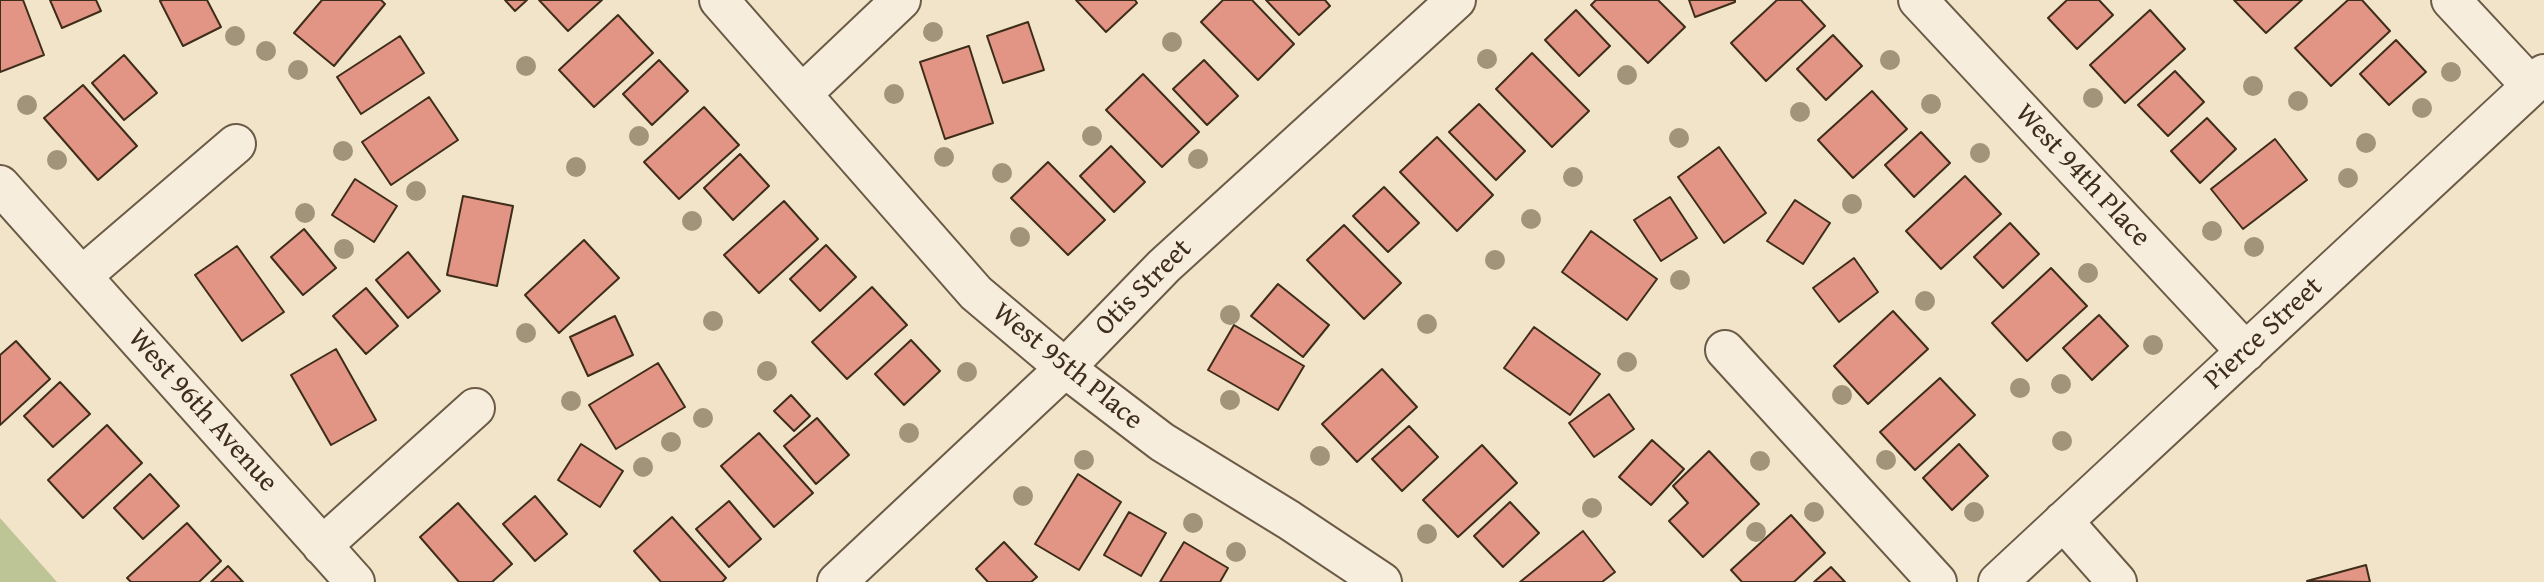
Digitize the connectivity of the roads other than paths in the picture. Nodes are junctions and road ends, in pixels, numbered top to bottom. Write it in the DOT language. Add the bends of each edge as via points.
graph roads {
  1 [pos="719,0"];
  2 [pos="901,0"];
  3 [pos="1455,0"];
  4 [pos="1918,0"];
  5 [pos="2451,0"];
  6 [pos="2537,80"];
  7 [pos="802,94"];
  8 [pos="236,144"];
  9 [pos="0,185"];
  10 [pos="82,276"];
  11 [pos="1725,350"];
  12 [pos="2246,352"];
  13 [pos="1065,368"];
  14 [pos="475,408"];
  15 [pos="2063,521"];
  16 [pos="322,547"];
  17 [pos="355,582"];
  18 [pos="838,582"];
  19 [pos="1382,582"];
  20 [pos="1937,582"];
  21 [pos="1998,582"];
  22 [pos="2117,582"];
  1 -- 7 [label="street, West 95th Place"];
  2 -- 7 [label="street"];
  3 -- 13 [label="street, Otis Street" via="1164,265"];
  4 -- 12 [label="street, West 94th Place"];
  5 -- 6 [label="street, Pierce Street"];
  6 -- 12 [label="street, Pierce Street"];
  7 -- 13 [label="street, West 95th Place" via="976,293"];
  8 -- 10 [label="street"];
  9 -- 10 [label="street, West 96th Avenue"];
  10 -- 16 [label="street, West 96th Avenue"];
  11 -- 20 [label="street"];
  12 -- 15 [label="street, Pierce Street"];
  13 -- 18 [label="street, Otis Street"];
  13 -- 19 [label="street, West 95th Place" via="1162,442"];
  14 -- 16 [label="street"];
  15 -- 21 [label="street, Pierce Street"];
  15 -- 22 [label="street"];
  16 -- 17 [label="street, West 96th Avenue"];
}
